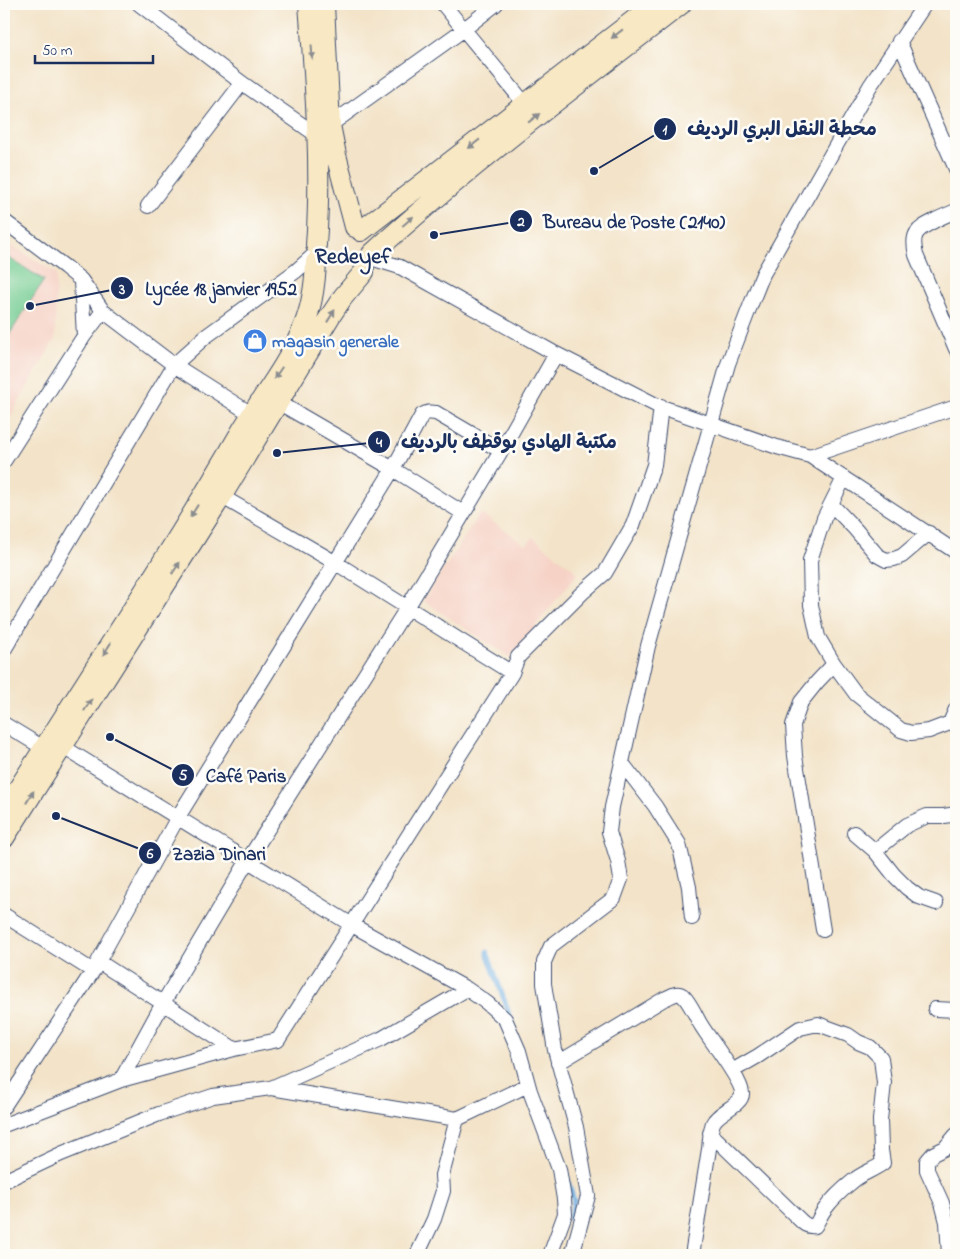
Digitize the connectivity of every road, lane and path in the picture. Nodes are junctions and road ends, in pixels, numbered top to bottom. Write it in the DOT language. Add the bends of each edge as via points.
graph roads {
  1 [pos="139,4"];
  2 [pos="309,4"];
  3 [pos="324,4"];
  4 [pos="443,4"];
  5 [pos="496,4"];
  6 [pos="655,4"];
  7 [pos="681,4"];
  8 [pos="925,4"];
  9 [pos="463,30"];
  10 [pos="899,41"];
  11 [pos="242,83"];
  12 [pos="525,104"];
  13 [pos="324,131"];
  14 [pos="956,169"];
  15 [pos="148,206"];
  16 [pos="956,211"];
  17 [pos="4,221"];
  18 [pos="358,229"];
  19 [pos="316,254"];
  20 [pos="369,261"];
  21 [pos="81,280"];
  22 [pos="103,311"];
  23 [pos="84,336"];
  24 [pos="956,349"];
  25 [pos="556,354"];
  26 [pos="174,365"];
  27 [pos="271,398"];
  28 [pos="956,407"];
  29 [pos="665,408"];
  30 [pos="259,419"];
  31 [pos="712,424"];
  32 [pos="501,451"];
  33 [pos="810,456"];
  34 [pos="4,461"];
  35 [pos="393,469"];
  36 [pos="844,478"];
  37 [pos="215,493"];
  38 [pos="831,504"];
  39 [pos="463,513"];
  40 [pos="929,533"];
  41 [pos="956,552"];
  42 [pos="336,563"];
  43 [pos="408,608"];
  44 [pos="4,650"];
  45 [pos="834,664"];
  46 [pos="512,673"];
  47 [pos="956,709"];
  48 [pos="4,724"];
  49 [pos="53,747"];
  50 [pos="622,763"];
  51 [pos="4,813"];
  52 [pos="956,814"];
  53 [pos="178,817"];
  54 [pos="854,833"];
  55 [pos="4,838"];
  56 [pos="875,851"];
  57 [pos="248,860"];
  58 [pos="936,903"];
  59 [pos="4,915"];
  60 [pos="692,918"];
  61 [pos="352,925"];
  62 [pos="823,930"];
  63 [pos="96,966"];
  64 [pos="467,989"];
  65 [pos="163,1003"];
  66 [pos="935,1009"];
  67 [pos="956,1010"];
  68 [pos="234,1049"];
  69 [pos="558,1063"];
  70 [pos="732,1071"];
  71 [pos="121,1080"];
  72 [pos="528,1085"];
  73 [pos="271,1088"];
  74 [pos="4,1106"];
  75 [pos="457,1119"];
  76 [pos="4,1125"];
  77 [pos="710,1133"];
  78 [pos="956,1135"];
  79 [pos="4,1181"];
  80 [pos="417,1255"];
  81 [pos="550,1255"];
  82 [pos="572,1255"];
  83 [pos="692,1255"];
  84 [pos="950,1255"];
  1 -- 11 [label="street"];
  2 -- 13 [label="main road, one-way"];
  3 -- 13 [label="main road"];
  4 -- 9 [label="street"];
  5 -- 9 [label="street"];
  6 -- 12 [label="main road, one-way"];
  20 -- 7 [label="main road, one-way" via="410,219 474,165"];
  8 -- 10 [label="street"];
  9 -- 12 [label="street"];
  9 -- 13 [label="street"];
  10 -- 14 [label="street"];
  10 -- 31 [label="street" via="763,274 728,364"];
  11 -- 13 [label="street"];
  11 -- 15 [label="street"];
  12 -- 18 [label="main road, one-way"];
  13 -- 18 [label="main road" via="336,154"];
  13 -- 19 [label="main road"];
  16 -- 24 [label="street" via="919,229 914,245"];
  17 -- 21 [label="street"];
  18 -- 19 [label="main road" via="339,225 324,232 319,238"];
  18 -- 20 [label="main road" via="371,245"];
  19 -- 20 [label="main road" via="321,271 338,281 356,278"];
  19 -- 26 [label="street" via="205,337"];
  19 -- 27 [label="main road, one-way" via="311,304"];
  20 -- 25 [label="street" via="400,267"];
  27 -- 20 [label="main road, one-way"];
  21 -- 22 [label="street"];
  21 -- 23 [label="street"];
  22 -- 23 [label="street"];
  22 -- 26 [label="street"];
  23 -- 34 [label="street"];
  25 -- 29 [label="street"];
  25 -- 32 [label="street"];
  26 -- 30 [label="street"];
  26 -- 44 [label="street"];
  27 -- 30 [label="main road"];
  27 -- 35 [label="street"];
  28 -- 33 [label="street"];
  29 -- 31 [label="street"];
  29 -- 46 [label="street" via="654,465 633,525 605,573 518,657"];
  30 -- 37 [label="main road"];
  31 -- 33 [label="street"];
  31 -- 50 [label="street" via="648,646"];
  32 -- 35 [label="street" via="430,412 422,415"];
  32 -- 39 [label="street"];
  33 -- 36 [label="street"];
  35 -- 39 [label="street"];
  35 -- 42 [label="street"];
  36 -- 38 [label="street"];
  36 -- 40 [label="street"];
  37 -- 42 [label="street"];
  37 -- 49 [label="main road"];
  38 -- 40 [label="street" via="886,560 902,556"];
  38 -- 45 [label="street" via="810,560 810,582 818,637"];
  39 -- 43 [label="street"];
  40 -- 41 [label="street"];
  42 -- 43 [label="street"];
  42 -- 53 [label="street"];
  43 -- 46 [label="street"];
  43 -- 57 [label="street"];
  45 -- 47 [label="street" via="856,694 901,730 911,733 929,731 950,723"];
  45 -- 62 [label="street" via="801,702 794,725 794,756"];
  46 -- 61 [label="street"];
  48 -- 49 [label="street"];
  49 -- 51 [label="main road"];
  49 -- 53 [label="street"];
  55 -- 49 [label="main road, one-way"];
  50 -- 60 [label="street" via="679,844"];
  50 -- 69 [label="street" via="609,832 621,879 614,898 551,946 544,962 544,984"];
  52 -- 56 [label="street" via="927,816 907,825"];
  53 -- 57 [label="street"];
  53 -- 63 [label="street"];
  54 -- 56 [label="street"];
  56 -- 58 [label="street" via="906,888"];
  57 -- 61 [label="street"];
  57 -- 65 [label="street"];
  59 -- 63 [label="street"];
  61 -- 64 [label="street"];
  61 -- 68 [label="street" via="278,1040"];
  63 -- 65 [label="street"];
  63 -- 74 [label="street"];
  64 -- 72 [label="street" via="504,1019 519,1052"];
  64 -- 73 [label="street" via="381,1039"];
  65 -- 68 [label="street"];
  65 -- 71 [label="street"];
  66 -- 67 [label="street"];
  68 -- 71 [label="street"];
  69 -- 70 [label="street" via="664,999 680,994"];
  69 -- 82 [label="street" via="576,1127 588,1196"];
  70 -- 77 [label="street" via="743,1095 714,1121"];
  70 -- 77 [label="street" via="800,1028 818,1024 870,1047 880,1058 884,1083 880,1120 883,1162 838,1194 815,1226 810,1227"];
  71 -- 76 [label="street"];
  72 -- 75 [label="street"];
  72 -- 81 [label="street" via="559,1169 564,1199 565,1214"];
  73 -- 75 [label="street"];
  73 -- 79 [label="street" via="213,1096 159,1114"];
  75 -- 80 [label="street" via="442,1175 443,1191"];
  77 -- 83 [label="street"];
  78 -- 84 [label="street" via="927,1162 927,1170 947,1222"];
}
